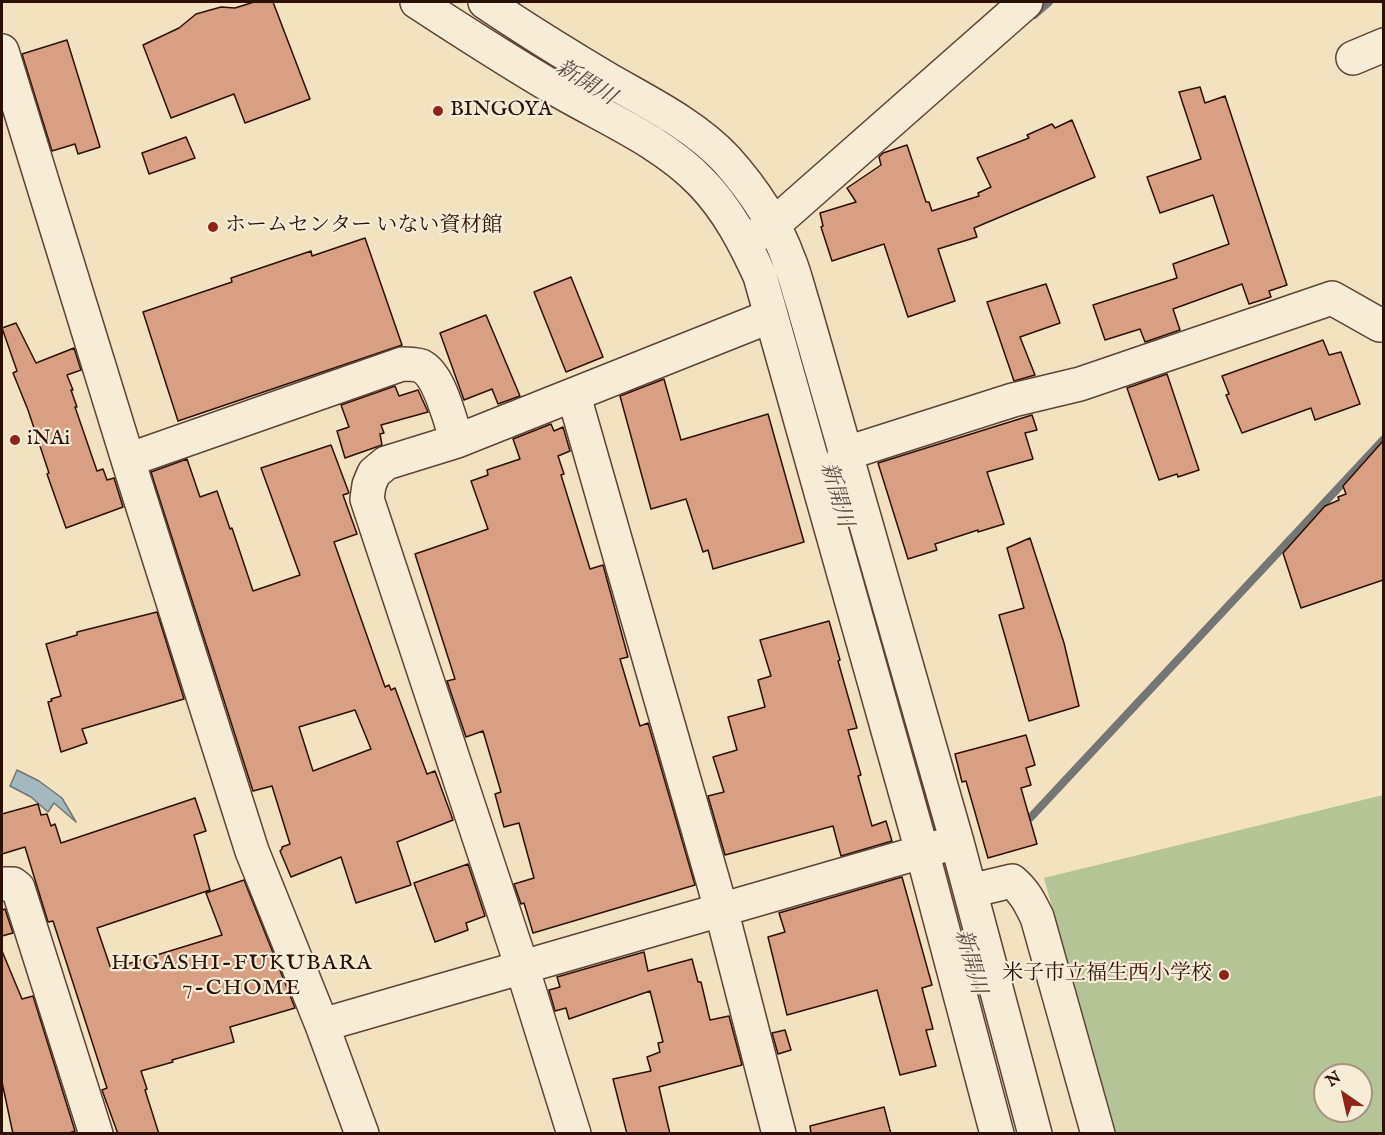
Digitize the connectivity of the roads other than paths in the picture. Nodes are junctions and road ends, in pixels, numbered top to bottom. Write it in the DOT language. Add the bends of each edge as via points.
graph roads {
  1 [pos="417,2"];
  2 [pos="485,2"];
  3 [pos="1026,2"];
  4 [pos="1383,45"];
  5 [pos="2,51"];
  6 [pos="531,54"];
  7 [pos="1353,58"];
  8 [pos="758,234"];
  9 [pos="771,316"];
  10 [pos="1382,327"];
  11 [pos="574,396"];
  12 [pos="458,441"];
  13 [pos="844,454"];
  14 [pos="128,460"];
  15 [pos="939,847"];
  16 [pos="2,884"];
  17 [pos="970,891"];
  18 [pos="721,909"];
  19 [pos="522,968"];
  20 [pos="322,1025"];
  21 [pos="96,1134"];
  22 [pos="362,1134"];
  23 [pos="574,1134"];
  24 [pos="779,1134"];
  25 [pos="997,1134"];
  26 [pos="1035,1134"];
  27 [pos="1098,1134"];
  1 -- 6 [label="street"];
  2 -- 6 [label="street"];
  3 -- 8 [label="street"];
  4 -- 7 [label="street"];
  5 -- 14 [label="street"];
  6 -- 8 [label="street" via="665,112 696,132 726,158 751,190"];
  8 -- 9 [label="street" via="760,276"];
  8 -- 13 [label="street" via="789,259"];
  9 -- 11 [label="street"];
  9 -- 15 [label="street"];
  10 -- 13 [label="street" via="1332,298 1080,384 1013,400"];
  11 -- 12 [label="street"];
  11 -- 18 [label="street"];
  12 -- 14 [label="street" via="430,372 419,365 402,364"];
  12 -- 19 [label="street" via="386,463 374,473 367,499"];
  13 -- 15 [label="street"];
  14 -- 20 [label="street" via="252,851"];
  15 -- 17 [label="street"];
  15 -- 18 [label="street"];
  15 -- 25 [label="street"];
  16 -- 21 [label="street" via="18,888"];
  17 -- 26 [label="street"];
  17 -- 27 [label="street" via="1012,881 1029,900"];
  18 -- 19 [label="street"];
  18 -- 24 [label="street"];
  19 -- 20 [label="street"];
  19 -- 23 [label="street"];
  20 -- 22 [label="street"];
}
